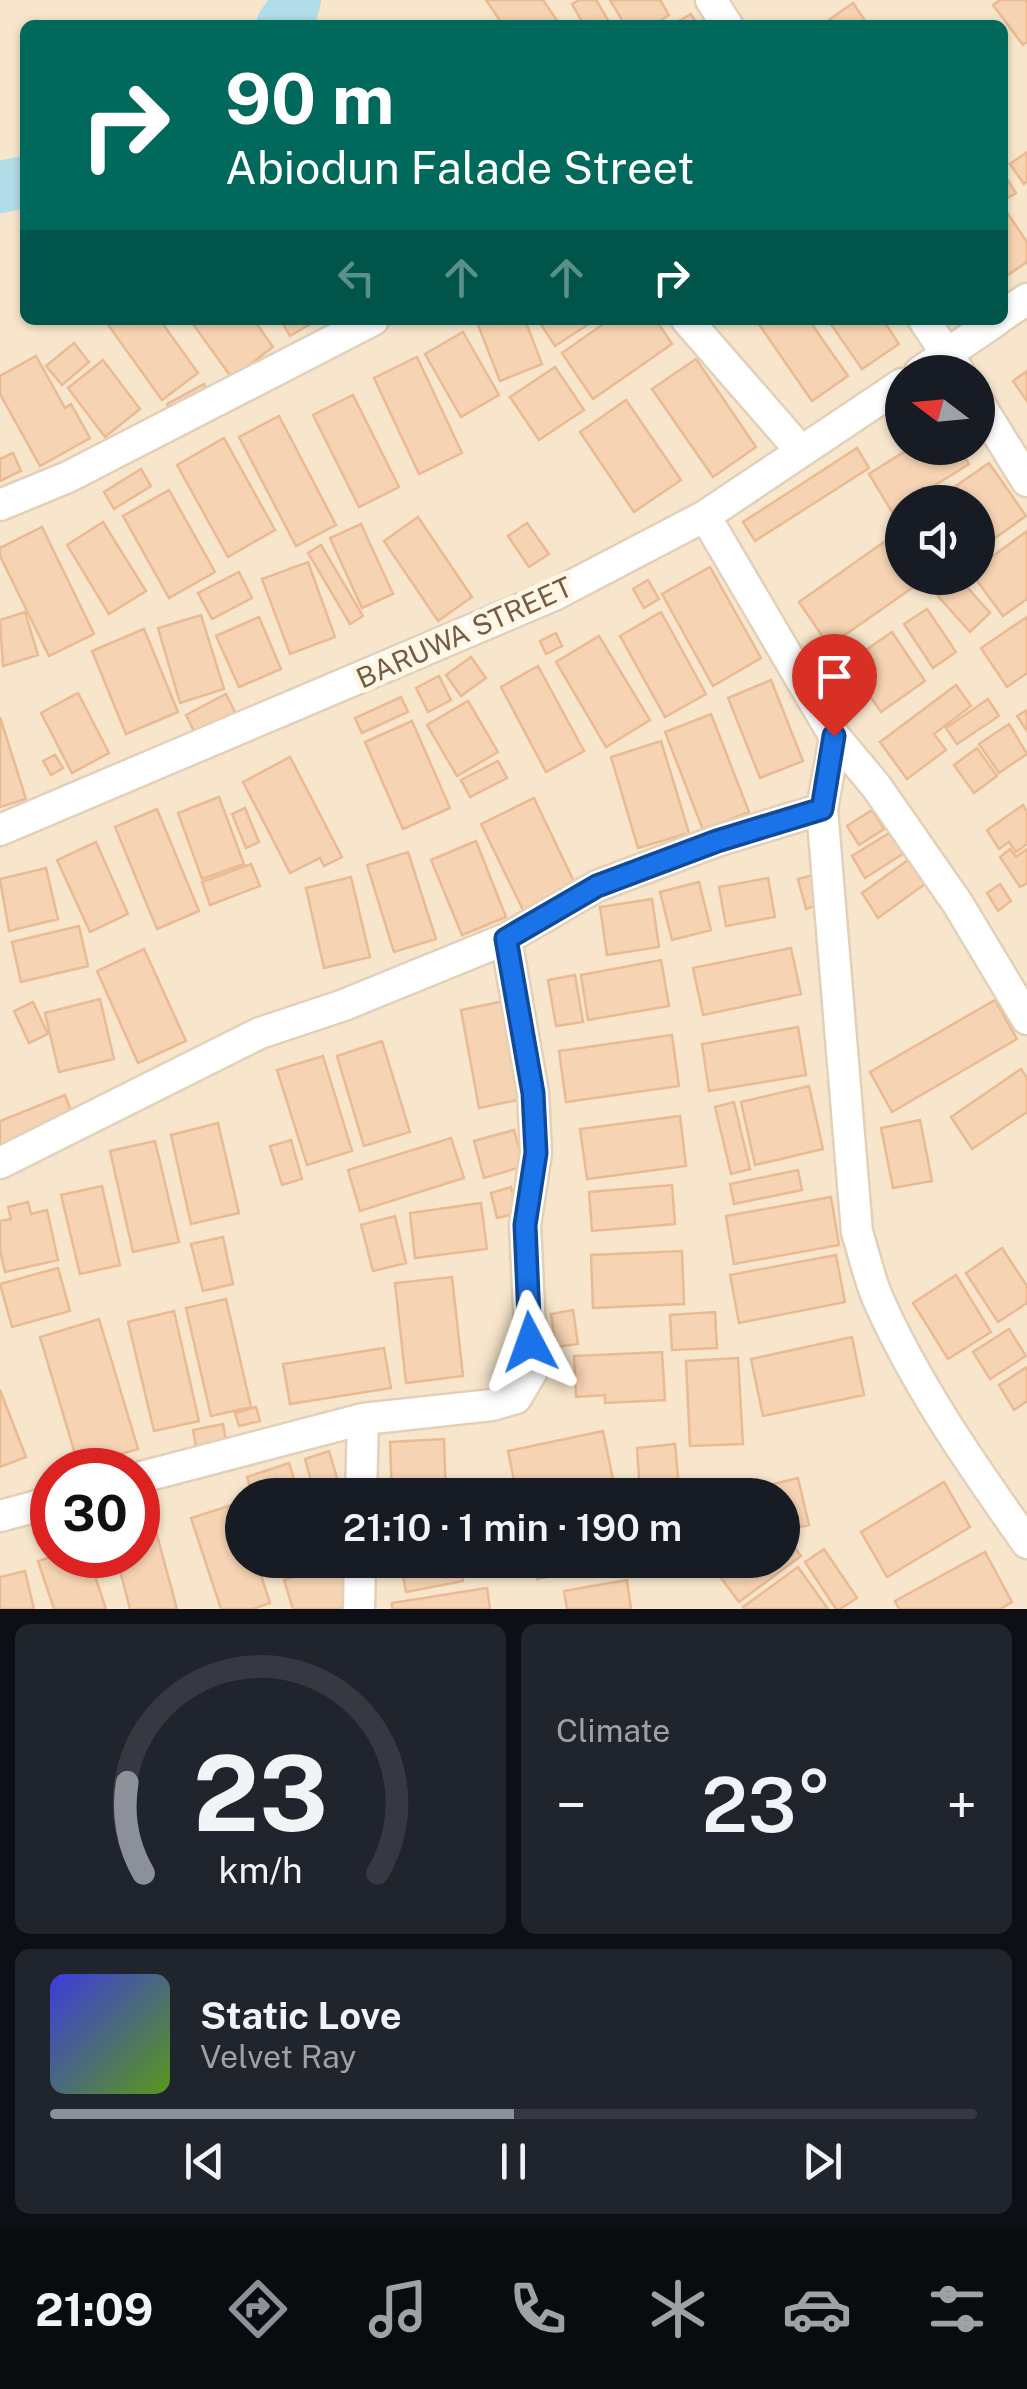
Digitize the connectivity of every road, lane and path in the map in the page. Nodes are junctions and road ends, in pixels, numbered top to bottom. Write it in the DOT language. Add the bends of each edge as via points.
graph roads {
  1 [pos="363,325"];
  2 [pos="692,325"];
  3 [pos="927,325"];
  4 [pos="993,325"];
  5 [pos="948,355"];
  6 [pos="961,355"];
  7 [pos="885,395"];
  8 [pos="995,429"];
  9 [pos="801,451"];
  10 [pos="1027,481"];
  11 [pos="0,505"];
  12 [pos="705,516"];
  13 [pos="834,736"];
  14 [pos="822,809"];
  15 [pos="0,830"];
  16 [pos="506,939"];
  17 [pos="1027,1020"];
  18 [pos="0,1163"];
  19 [pos="362,1418"];
  20 [pos="160,1472"];
  21 [pos="361,1478"];
  22 [pos="30,1508"];
  23 [pos="0,1516"];
  24 [pos="1027,1543"];
  25 [pos="360,1578"];
  26 [pos="359,1609"];
  1 -- 11 [label="street" via="68,477"];
  2 -- 9 [label="street"];
  3 -- 5 [label="street"];
  4 -- 6 [label="street"];
  7 -- 9 [label="street, BARUWA STREET"];
  8 -- 10 [label="street"];
  9 -- 12 [label="street, BARUWA STREET"];
  12 -- 13 [label="street"];
  12 -- 15 [label="street, BARUWA STREET" via="554,595"];
  13 -- 14 [label="street"];
  13 -- 17 [label="street" via="958,904"];
  14 -- 16 [label="street" via="597,886"];
  14 -- 24 [label="street" via="857,1232 877,1296 910,1362"];
  16 -- 18 [label="street" via="344,1006 260,1032"];
  16 -- 19 [label="street" via="533,1093 536,1153 525,1225 532,1371 516,1398"];
  19 -- 20 [label="street"];
  19 -- 21 [label="street"];
  22 -- 23 [label="street"];
  25 -- 26 [label="street"];
}
